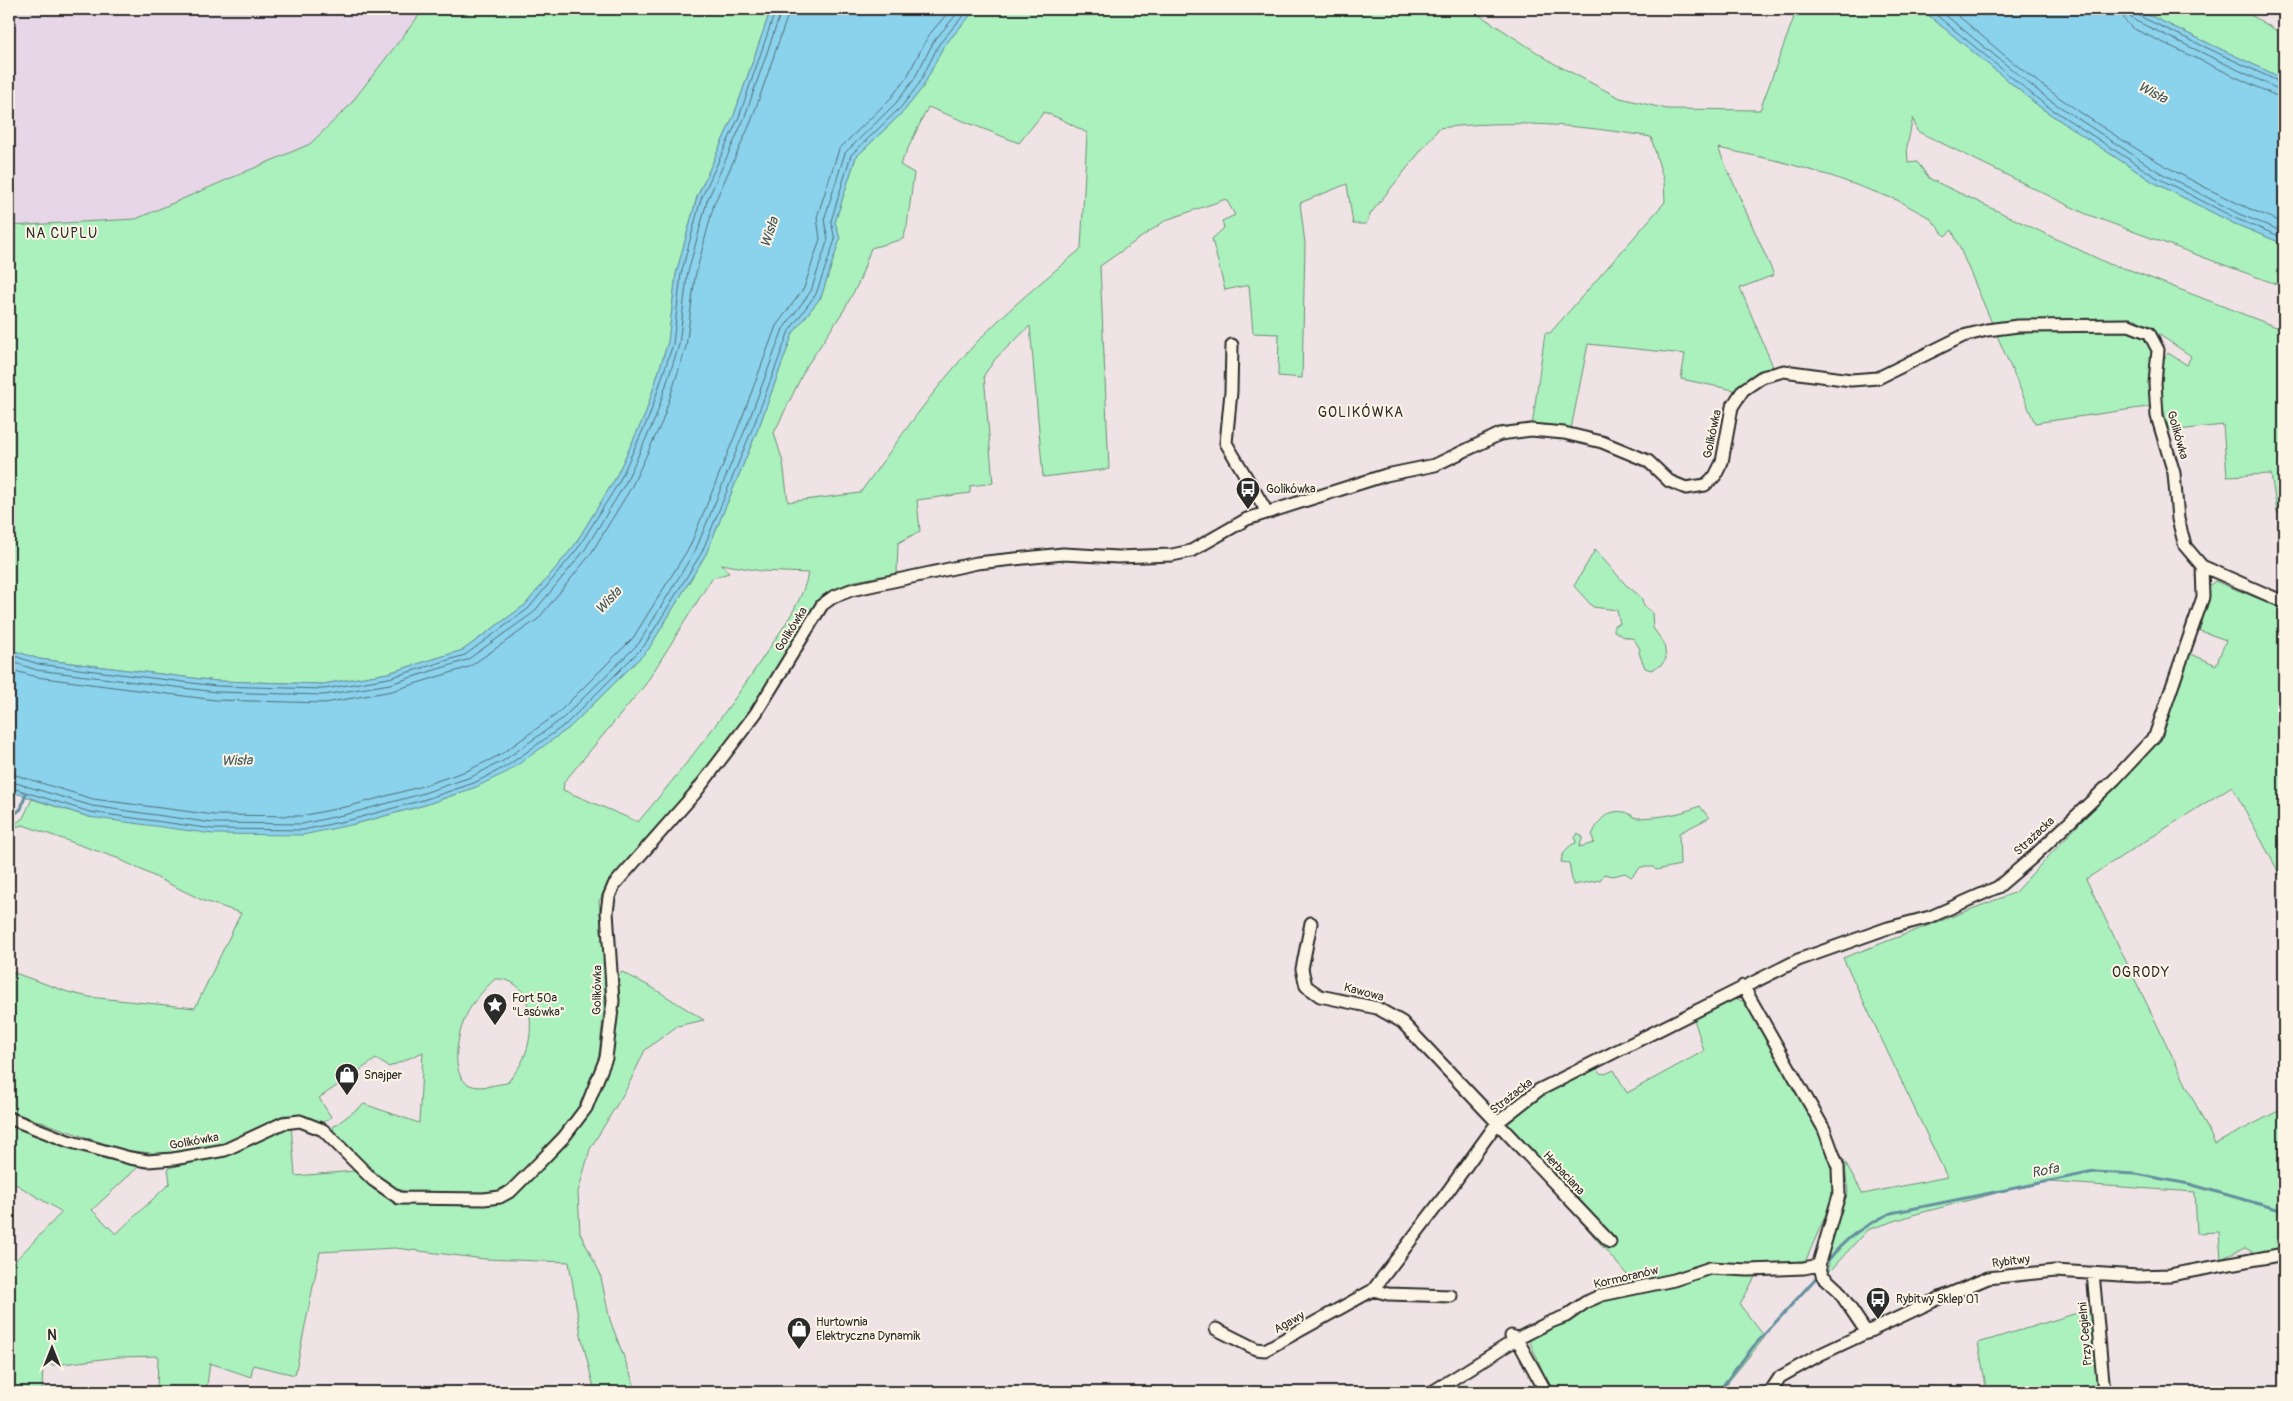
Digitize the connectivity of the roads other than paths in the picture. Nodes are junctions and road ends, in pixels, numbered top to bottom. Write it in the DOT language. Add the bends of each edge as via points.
graph roads {
  1 [pos="1232,345"];
  2 [pos="1267,512"];
  3 [pos="2202,566"];
  4 [pos="2284,602"];
  5 [pos="1311,923"];
  6 [pos="1743,986"];
  7 [pos="9,1118"];
  8 [pos="1497,1123"];
  9 [pos="1610,1242"];
  10 [pos="2284,1254"];
  11 [pos="1819,1265"];
  12 [pos="2093,1273"];
  13 [pos="1372,1290"];
  14 [pos="1451,1296"];
  15 [pos="1216,1329"];
  16 [pos="1867,1333"];
  17 [pos="1513,1337"];
  18 [pos="1432,1392"];
  19 [pos="1546,1392"];
  20 [pos="1770,1392"];
  21 [pos="2104,1392"];
  1 -- 2 [label="street" via="1226,443"];
  2 -- 3 [label="street, Golikówka" via="1386,475 1435,465 1500,434 1531,430 1564,433 1602,442 1648,461 1670,481 1686,488 1705,485 1722,462 1732,406 1743,390 1762,377 1784,371 1851,380 1878,378 1963,336 1987,330 2018,326 2129,325 2148,333 2158,350 2157,416 2174,473 2178,519 2185,546"];
  2 -- 7 [label="street, Golikówka" via="1247,519 1191,551 1172,555 1063,554 977,562 851,590 822,605 756,713 696,792 614,885 607,912 612,1001 606,1058 581,1115 539,1163 511,1191 500,1197 400,1198 373,1180 322,1130 300,1120 283,1123 225,1150 173,1160 148,1161 68,1141"];
  3 -- 4 [label="street, Golikówka"];
  3 -- 6 [label="street, Strażacka" via="2203,597 2154,736 2115,779 2033,857 1998,887 1930,917 1888,928 1798,960"];
  5 -- 8 [label="street, Kawowa" via="1302,969 1306,986 1320,996 1377,1008 1402,1022"];
  6 -- 8 [label="street, Strażacka" via="1539,1090"];
  6 -- 11 [label="street" via="1824,1128 1838,1167 1839,1195"];
  8 -- 9 [label="street, Herbaciana"];
  8 -- 13 [label="street, Strażacka"];
  10 -- 12 [label="street, Rybitwy" via="2170,1275"];
  11 -- 16 [label="street" via="1822,1275 1838,1290"];
  11 -- 17 [label="street, Kormoranów" via="1748,1270 1710,1268 1674,1280 1602,1294 1566,1316"];
  12 -- 16 [label="street, Rybitwy" via="2055,1271 1988,1278"];
  12 -- 21 [label="street, Przy Cegielni"];
  13 -- 14 [label="street" via="1388,1294"];
  13 -- 15 [label="street, Agawy" via="1265,1350 1256,1349"];
  16 -- 20 [label="street, Rybitwy" via="1780,1377"];
  17 -- 18 [label="street, Kormoranów"];
  17 -- 19 [label="street"];
}
